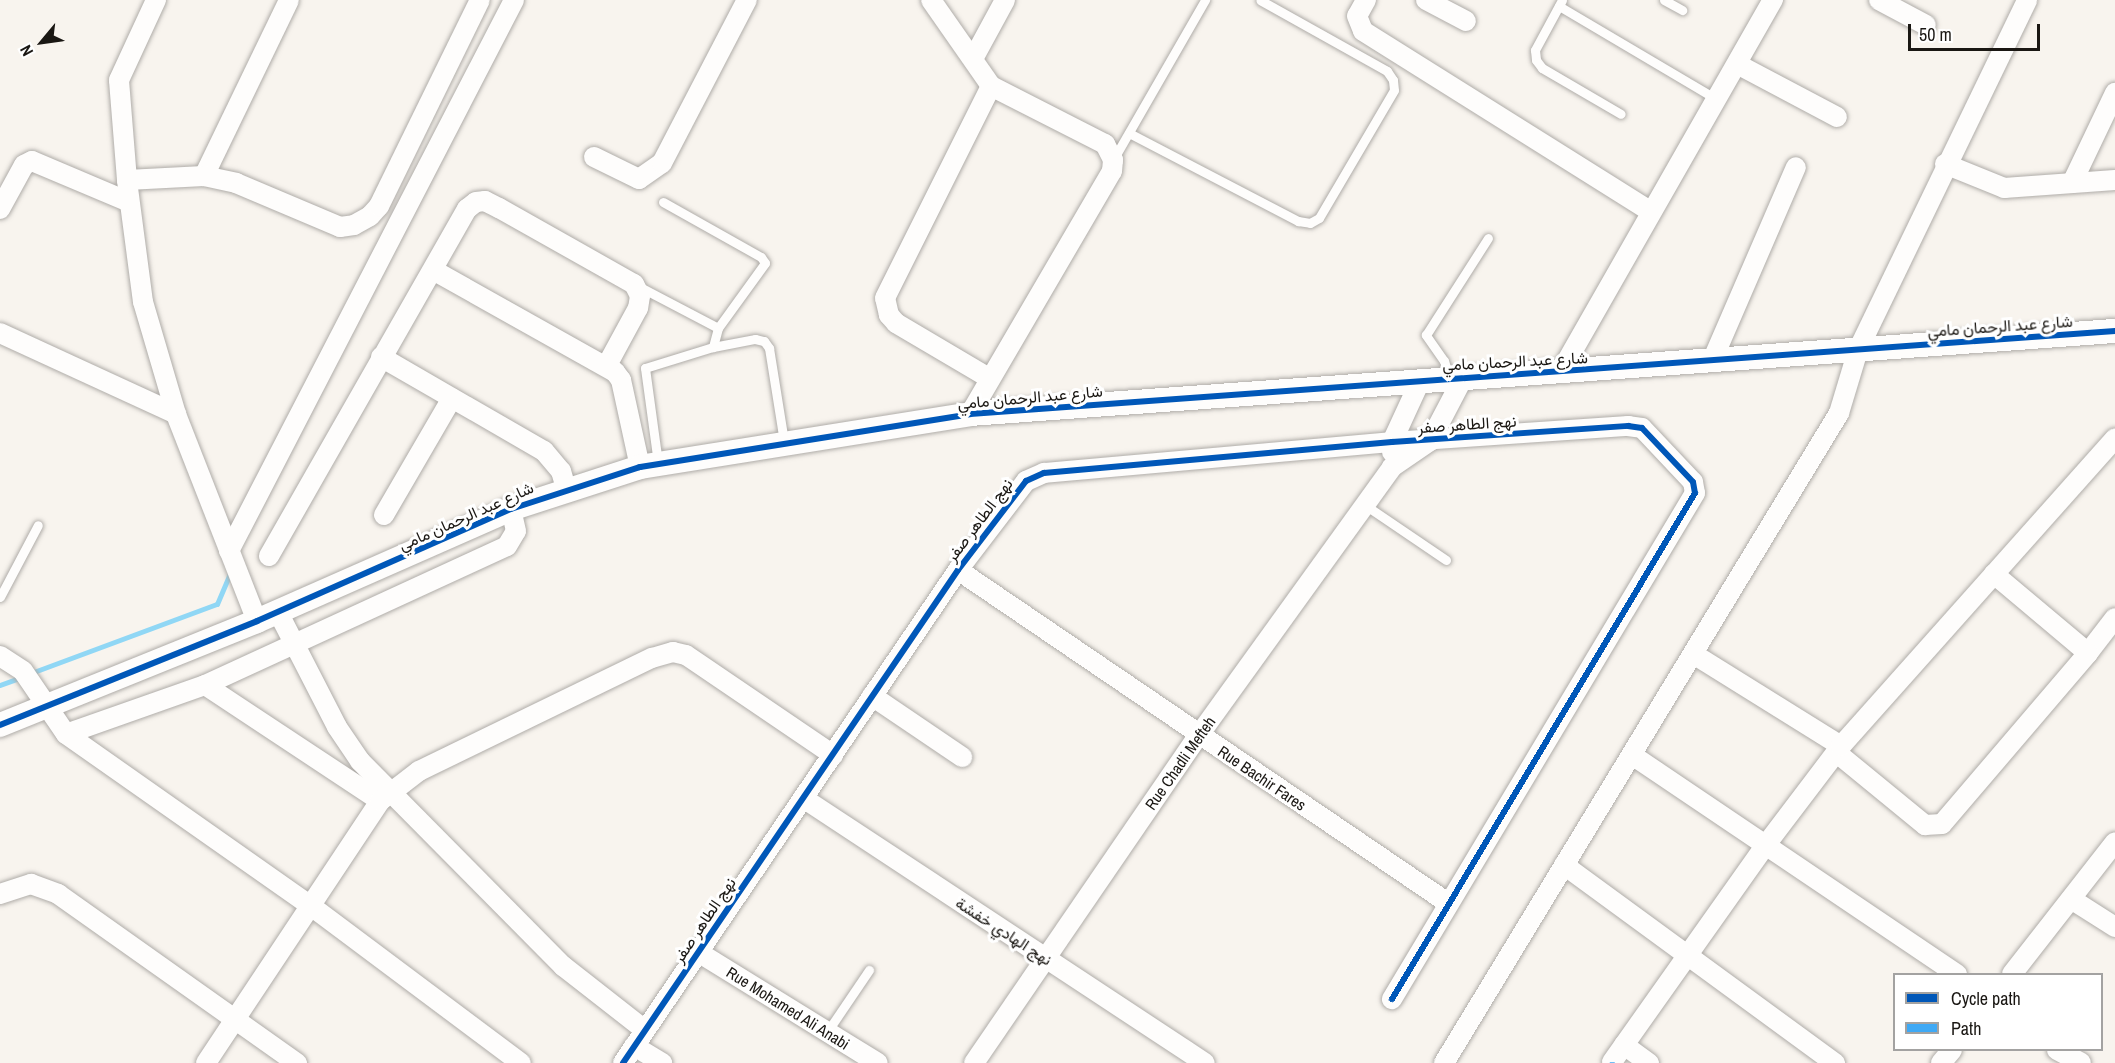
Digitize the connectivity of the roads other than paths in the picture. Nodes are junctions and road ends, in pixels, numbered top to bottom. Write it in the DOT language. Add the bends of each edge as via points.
graph roads {
  1 [pos="156,0"];
  2 [pos="289,0"];
  3 [pos="480,0"];
  4 [pos="514,0"];
  5 [pos="747,0"];
  6 [pos="931,0"];
  7 [pos="1005,0"];
  8 [pos="1205,0"];
  9 [pos="1260,0"];
  10 [pos="1426,0"];
  11 [pos="1664,0"];
  12 [pos="1773,0"];
  13 [pos="1879,0"];
  14 [pos="2026,0"];
  15 [pos="1364,1"];
  16 [pos="1561,3"];
  17 [pos="1682,10"];
  18 [pos="1466,21"];
  19 [pos="1926,26"];
  20 [pos="973,59"];
  21 [pos="1737,64"];
  22 [pos="991,86"];
  23 [pos="2115,93"];
  24 [pos="1716,99"];
  25 [pos="1621,114"];
  26 [pos="1837,117"];
  27 [pos="1129,133"];
  28 [pos="594,157"];
  29 [pos="1113,160"];
  30 [pos="1945,164"];
  31 [pos="1796,167"];
  32 [pos="204,176"];
  33 [pos="127,180"];
  34 [pos="2115,180"];
  35 [pos="2072,183"];
  36 [pos="129,202"];
  37 [pos="663,202"];
  38 [pos="0,209"];
  39 [pos="1651,212"];
  40 [pos="1488,238"];
  41 [pos="433,270"];
  42 [pos="634,284"];
  43 [pos="718,328"];
  44 [pos="2115,331"];
  45 [pos="0,333"];
  46 [pos="712,347"];
  47 [pos="1858,350"];
  48 [pos="381,357"];
  49 [pos="1712,361"];
  50 [pos="607,365"];
  51 [pos="1560,373"];
  52 [pos="1457,377"];
  53 [pos="989,378"];
  54 [pos="1421,379"];
  55 [pos="452,398"];
  56 [pos="176,414"];
  57 [pos="970,414"];
  58 [pos="2115,438"];
  59 [pos="1430,441"];
  60 [pos="784,442"];
  61 [pos="1392,442"];
  62 [pos="649,465"];
  63 [pos="1392,467"];
  64 [pos="566,488"];
  65 [pos="1365,505"];
  66 [pos="511,509"];
  67 [pos="384,515"];
  68 [pos="38,525"];
  69 [pos="229,551"];
  70 [pos="269,556"];
  71 [pos="1446,560"];
  72 [pos="958,570"];
  73 [pos="1994,574"];
  74 [pos="0,597"];
  75 [pos="267,616"];
  76 [pos="2115,618"];
  77 [pos="295,645"];
  78 [pos="2088,653"];
  79 [pos="1695,655"];
  80 [pos="0,656"];
  81 [pos="205,686"];
  82 [pos="873,696"];
  83 [pos="44,707"];
  84 [pos="0,724"];
  85 [pos="66,735"];
  86 [pos="1199,735"];
  87 [pos="1839,750"];
  88 [pos="833,754"];
  89 [pos="1632,755"];
  90 [pos="962,756"];
  91 [pos="385,796"];
  92 [pos="803,798"];
  93 [pos="2115,842"];
  94 [pos="1765,846"];
  95 [pos="1564,865"];
  96 [pos="0,894"];
  97 [pos="2071,899"];
  98 [pos="1448,903"];
  99 [pos="311,906"];
  100 [pos="2115,927"];
  101 [pos="698,952"];
  102 [pos="1686,956"];
  103 [pos="1044,957"];
  104 [pos="869,970"];
  105 [pos="1954,973"];
  106 [pos="2014,973"];
  107 [pos="1392,999"];
  108 [pos="237,1019"];
  109 [pos="827,1032"];
  110 [pos="640,1038"];
  111 [pos="1624,1045"];
  112 [pos="1951,1051"];
  113 [pos="2059,1051"];
  114 [pos="1612,1062"];
  115 [pos="206,1063"];
  116 [pos="297,1063"];
  117 [pos="521,1063"];
  118 [pos="623,1063"];
  119 [pos="662,1063"];
  120 [pos="878,1063"];
  121 [pos="974,1063"];
  122 [pos="1205,1063"];
  123 [pos="1444,1063"];
  124 [pos="1649,1063"];
  125 [pos="1835,1063"];
  126 [pos="1941,1063"];
  127 [pos="2081,1063"];
  1 -- 33 [label="street" via="119,80"];
  2 -- 32 [label="street"];
  3 -- 32 [label="street" via="380,206 370,216 340,227 236,183"];
  4 -- 69 [label="street"];
  5 -- 28 [label="street" via="662,163 639,179"];
  6 -- 20 [label="street"];
  7 -- 20 [label="street"];
  8 -- 27 [label="lane"];
  9 -- 27 [label="lane" via="1387,71 1393,80 1394,90 1319,218 1310,223 1298,221"];
  10 -- 18 [label="street"];
  11 -- 17 [label="lane"];
  12 -- 21 [label="street"];
  13 -- 19 [label="street"];
  14 -- 30 [label="street"];
  15 -- 39 [label="street" via="1357,16 1363,31"];
  16 -- 24 [label="lane"];
  16 -- 25 [label="lane" via="1535,50 1536,60 1542,68"];
  20 -- 22 [label="street"];
  21 -- 24 [label="street"];
  21 -- 26 [label="street"];
  22 -- 29 [label="street" via="1105,144"];
  22 -- 53 [label="street" via="885,298 889,315 896,323"];
  23 -- 35 [label="street"];
  24 -- 39 [label="street"];
  27 -- 29 [label="lane"];
  29 -- 53 [label="street" via="1112,171"];
  30 -- 35 [label="street" via="2004,188"];
  30 -- 47 [label="street"];
  31 -- 49 [label="street"];
  32 -- 33 [label="street"];
  33 -- 36 [label="street"];
  34 -- 35 [label="street"];
  36 -- 38 [label="street" via="32,161 24,165"];
  36 -- 56 [label="street" via="143,302"];
  37 -- 43 [label="lane" via="761,257 765,263"];
  39 -- 51 [label="street"];
  40 -- 52 [label="lane" via="1426,335"];
  41 -- 42 [label="street" via="467,209 485,201"];
  41 -- 48 [label="street"];
  41 -- 50 [label="street"];
  42 -- 43 [label="lane"];
  42 -- 50 [label="street" via="640,296 638,308"];
  43 -- 46 [label="lane"];
  44 -- 47 [label="street, شارع عبد الرحمان مامي"];
  45 -- 56 [label="street"];
  46 -- 60 [label="lane" via="764,341 769,348"];
  46 -- 62 [label="lane" via="645,368"];
  47 -- 49 [label="street, شارع عبد الرحمان مامي"];
  47 -- 79 [label="street" via="1839,413"];
  48 -- 55 [label="street"];
  48 -- 70 [label="street"];
  49 -- 51 [label="street, شارع عبد الرحمان مامي"];
  50 -- 62 [label="street" via="621,380"];
  51 -- 52 [label="street, شارع عبد الرحمان مامي"];
  52 -- 54 [label="street, شارع عبد الرحمان مامي"];
  52 -- 59 [label="street"];
  53 -- 57 [label="street"];
  54 -- 57 [label="street, شارع عبد الرحمان مامي"];
  54 -- 61 [label="street"];
  55 -- 64 [label="street" via="544,451 561,471"];
  55 -- 67 [label="street"];
  56 -- 69 [label="street"];
  57 -- 60 [label="street, شارع عبد الرحمان مامي"];
  58 -- 73 [label="street"];
  59 -- 61 [label="street, نهج الطاهر صفر"];
  59 -- 63 [label="street"];
  59 -- 98 [label="street, نهج الطاهر صفر" via="1628,426 1647,432 1693,482 1695,493"];
  60 -- 62 [label="street, شارع عبد الرحمان مامي"];
  61 -- 63 [label="street"];
  61 -- 72 [label="street, نهج الطاهر صفر" via="1044,473 1019,487"];
  62 -- 64 [label="street, شارع عبد الرحمان مامي"];
  63 -- 65 [label="street, Rue Chadli Mefteh"];
  64 -- 66 [label="street, شارع عبد الرحمان مامي"];
  65 -- 71 [label="lane"];
  65 -- 86 [label="street, Rue Chadli Mefteh"];
  66 -- 75 [label="street, شارع عبد الرحمان مامي"];
  66 -- 77 [label="street" via="516,531 507,546"];
  68 -- 74 [label="lane"];
  69 -- 75 [label="street"];
  72 -- 82 [label="street, نهج الطاهر صفر"];
  72 -- 86 [label="street, Rue Bachir Fares"];
  73 -- 78 [label="street"];
  73 -- 87 [label="street"];
  75 -- 77 [label="street"];
  75 -- 83 [label="street, شارع عبد الرحمان مامي"];
  76 -- 78 [label="street"];
  77 -- 81 [label="street"];
  77 -- 91 [label="street" via="347,744"];
  78 -- 87 [label="street" via="1936,827 1925,825"];
  79 -- 87 [label="street"];
  79 -- 89 [label="street"];
  80 -- 83 [label="street" via="22,671"];
  81 -- 85 [label="street"];
  81 -- 91 [label="street"];
  82 -- 88 [label="street, نهج الطاهر صفر"];
  82 -- 90 [label="street"];
  83 -- 84 [label="street, شارع عبد الرحمان مامي"];
  83 -- 85 [label="street"];
  85 -- 99 [label="street"];
  86 -- 98 [label="street, Rue Bachir Fares"];
  86 -- 103 [label="street, Rue Chadli Mefteh"];
  87 -- 94 [label="street"];
  88 -- 91 [label="street" via="686,655 673,652 652,657 418,771"];
  88 -- 92 [label="street, نهج الطاهر صفر"];
  89 -- 94 [label="street"];
  89 -- 95 [label="street"];
  91 -- 99 [label="street"];
  91 -- 110 [label="street"];
  92 -- 101 [label="street, نهج الطاهر صفر"];
  92 -- 103 [label="street, نهج الهادي خفشة"];
  93 -- 97 [label="street"];
  94 -- 102 [label="street"];
  94 -- 105 [label="street"];
  95 -- 102 [label="street"];
  95 -- 123 [label="street"];
  96 -- 108 [label="street" via="31,884 58,894"];
  97 -- 100 [label="street"];
  97 -- 106 [label="street"];
  98 -- 107 [label="street"];
  99 -- 108 [label="street"];
  99 -- 117 [label="street"];
  101 -- 109 [label="street, Rue Mohamed Ali Anabi"];
  101 -- 110 [label="street, نهج الطاهر صفر"];
  102 -- 111 [label="street"];
  102 -- 125 [label="street"];
  103 -- 121 [label="street, Rue Chadli Mefteh"];
  103 -- 122 [label="street, نهج الهادي خفشة"];
  104 -- 109 [label="lane"];
  108 -- 115 [label="street"];
  108 -- 116 [label="street"];
  109 -- 120 [label="street, Rue Mohamed Ali Anabi"];
  110 -- 118 [label="street, نهج الطاهر صفر"];
  110 -- 119 [label="street"];
  111 -- 114 [label="street"];
  111 -- 124 [label="street"];
  112 -- 126 [label="street"];
  113 -- 127 [label="street"];
}
